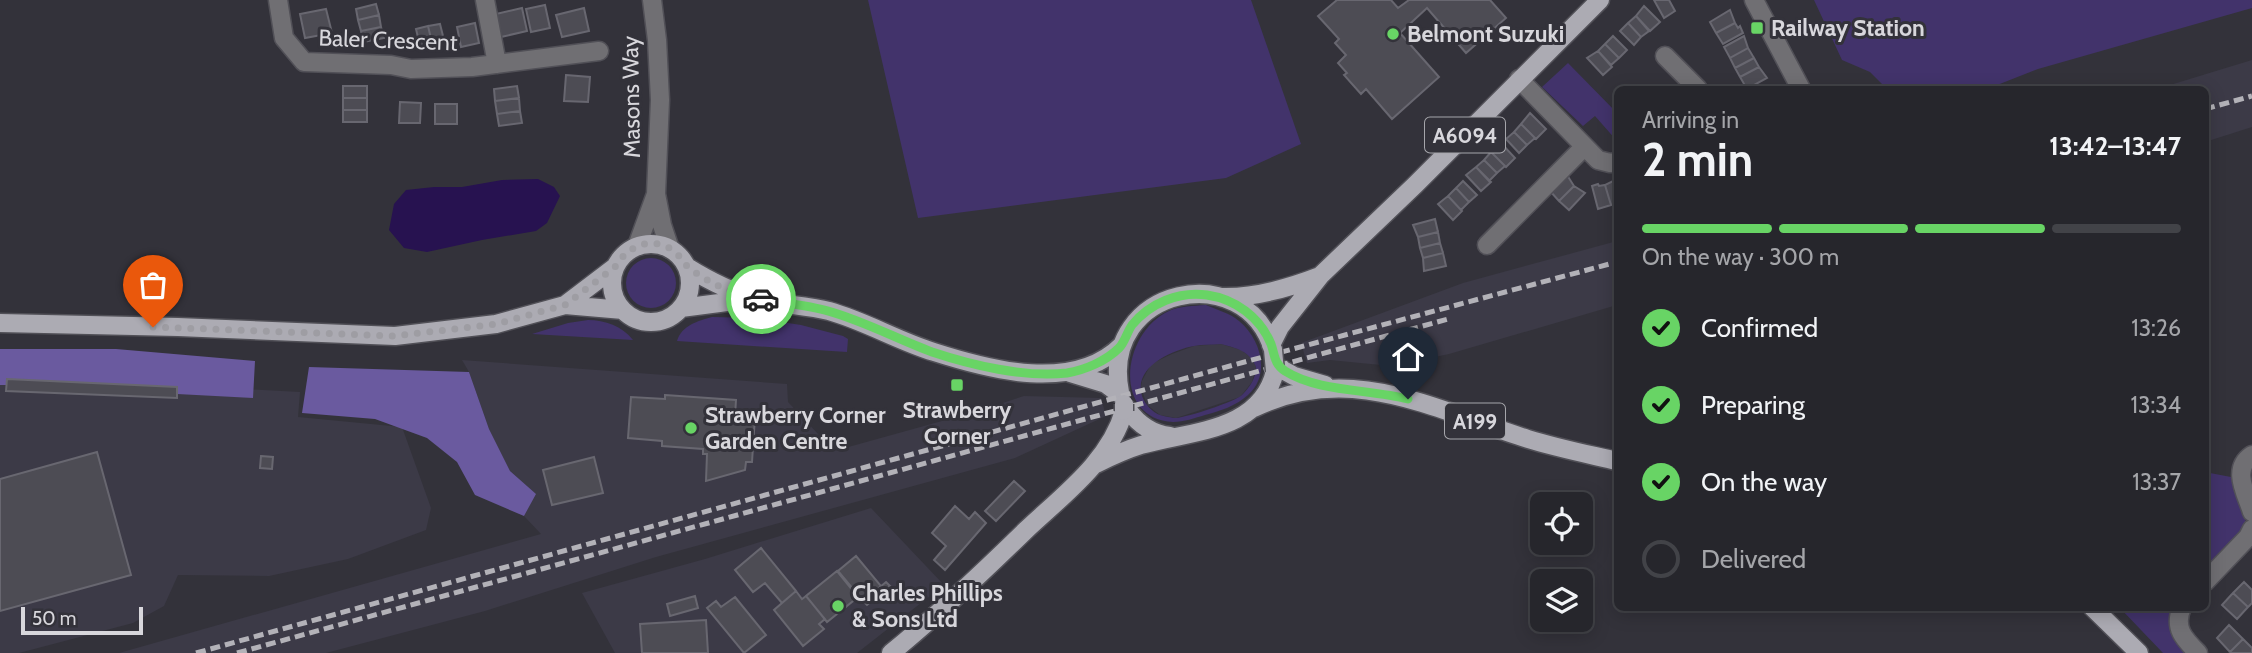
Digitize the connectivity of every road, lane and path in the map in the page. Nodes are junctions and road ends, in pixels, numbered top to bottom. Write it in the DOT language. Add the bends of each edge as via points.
graph roads {
  1 [pos="278,0"];
  2 [pos="485,0"];
  3 [pos="652,0"];
  4 [pos="1600,0"];
  5 [pos="1754,0"];
  6 [pos="599,51"];
  7 [pos="1665,56"];
  8 [pos="498,64"];
  9 [pos="1519,79"];
  10 [pos="1695,86"];
  11 [pos="1799,86"];
  12 [pos="1584,147"];
  13 [pos="1614,162"];
  14 [pos="656,194"];
  15 [pos="1487,245"];
  16 [pos="637,246"];
  17 [pos="670,249"];
  18 [pos="615,267"];
  19 [pos="687,267"];
  20 [pos="1321,275"];
  21 [pos="1218,297"];
  22 [pos="755,298"];
  23 [pos="565,305"];
  24 [pos="681,308"];
  25 [pos="623,310"];
  26 [pos="0,323"];
  27 [pos="1122,345"];
  28 [pos="1275,360"];
  29 [pos="1068,373"];
  30 [pos="1332,387"];
  31 [pos="1123,402"];
  32 [pos="1254,408"];
  33 [pos="1174,437"];
  34 [pos="2252,455"];
  35 [pos="1614,460"];
  36 [pos="1093,466"];
  37 [pos="2252,512"];
  38 [pos="2252,529"];
  39 [pos="2209,578"];
  40 [pos="2096,611"];
  41 [pos="2181,611"];
  42 [pos="891,653"];
  43 [pos="2139,653"];
  44 [pos="2198,653"];
  1 -- 8 [label="street, Baler Crescent" via="284,38 304,62 411,69"];
  2 -- 8 [label="street, Baler Crescent"];
  3 -- 14 [label="street, Masons Way" via="660,100"];
  4 -- 9 [label="main road, A6094"];
  5 -- 11 [label="street"];
  6 -- 8 [label="street, Baler Crescent"];
  7 -- 10 [label="street"];
  9 -- 12 [label="street"];
  9 -- 20 [label="main road, A6094"];
  12 -- 13 [label="street" via="1598,160"];
  12 -- 15 [label="street"];
  14 -- 16 [label="street, Masons Way"];
  14 -- 17 [label="street, Masons Way"];
  16 -- 17 [label="main road"];
  16 -- 18 [label="main road"];
  17 -- 19 [label="main road"];
  18 -- 23 [label="main road"];
  18 -- 25 [label="main road" via="613,292"];
  19 -- 22 [label="main road" via="710,282"];
  19 -- 24 [label="main road" via="689,291"];
  20 -- 21 [label="main road, A6094" via="1266,293"];
  20 -- 28 [label="main road, A6094" via="1280,327"];
  21 -- 27 [label="main road" via="1189,294 1157,304 1132,325"];
  21 -- 28 [label="main road" via="1250,314 1261,326"];
  22 -- 24 [label="main road"];
  22 -- 29 [label="main road" via="828,311 933,352 993,368"];
  23 -- 25 [label="main road"];
  23 -- 26 [label="main road" via="496,324 395,336"];
  24 -- 25 [label="main road" via="658,321 632,317"];
  27 -- 29 [label="main road" via="1101,361"];
  27 -- 31 [label="main road" via="1118,377"];
  28 -- 30 [label="main road, A199" via="1294,376"];
  28 -- 32 [label="main road" via="1269,391"];
  29 -- 31 [label="main road" via="1107,384"];
  30 -- 32 [label="main road, A199" via="1279,397"];
  30 -- 35 [label="main road, A199" via="1385,393 1528,439"];
  31 -- 33 [label="main road" via="1144,428"];
  31 -- 36 [label="main road" via="1118,430"];
  32 -- 33 [label="main road, A199" via="1207,430"];
  33 -- 36 [label="main road" via="1124,451"];
  34 -- 37 [label="street" via="2240,475"];
  36 -- 42 [label="main road" via="939,614"];
  38 -- 39 [label="street"];
  40 -- 43 [label="main road"];
  41 -- 44 [label="street" via="2181,634"];
}
